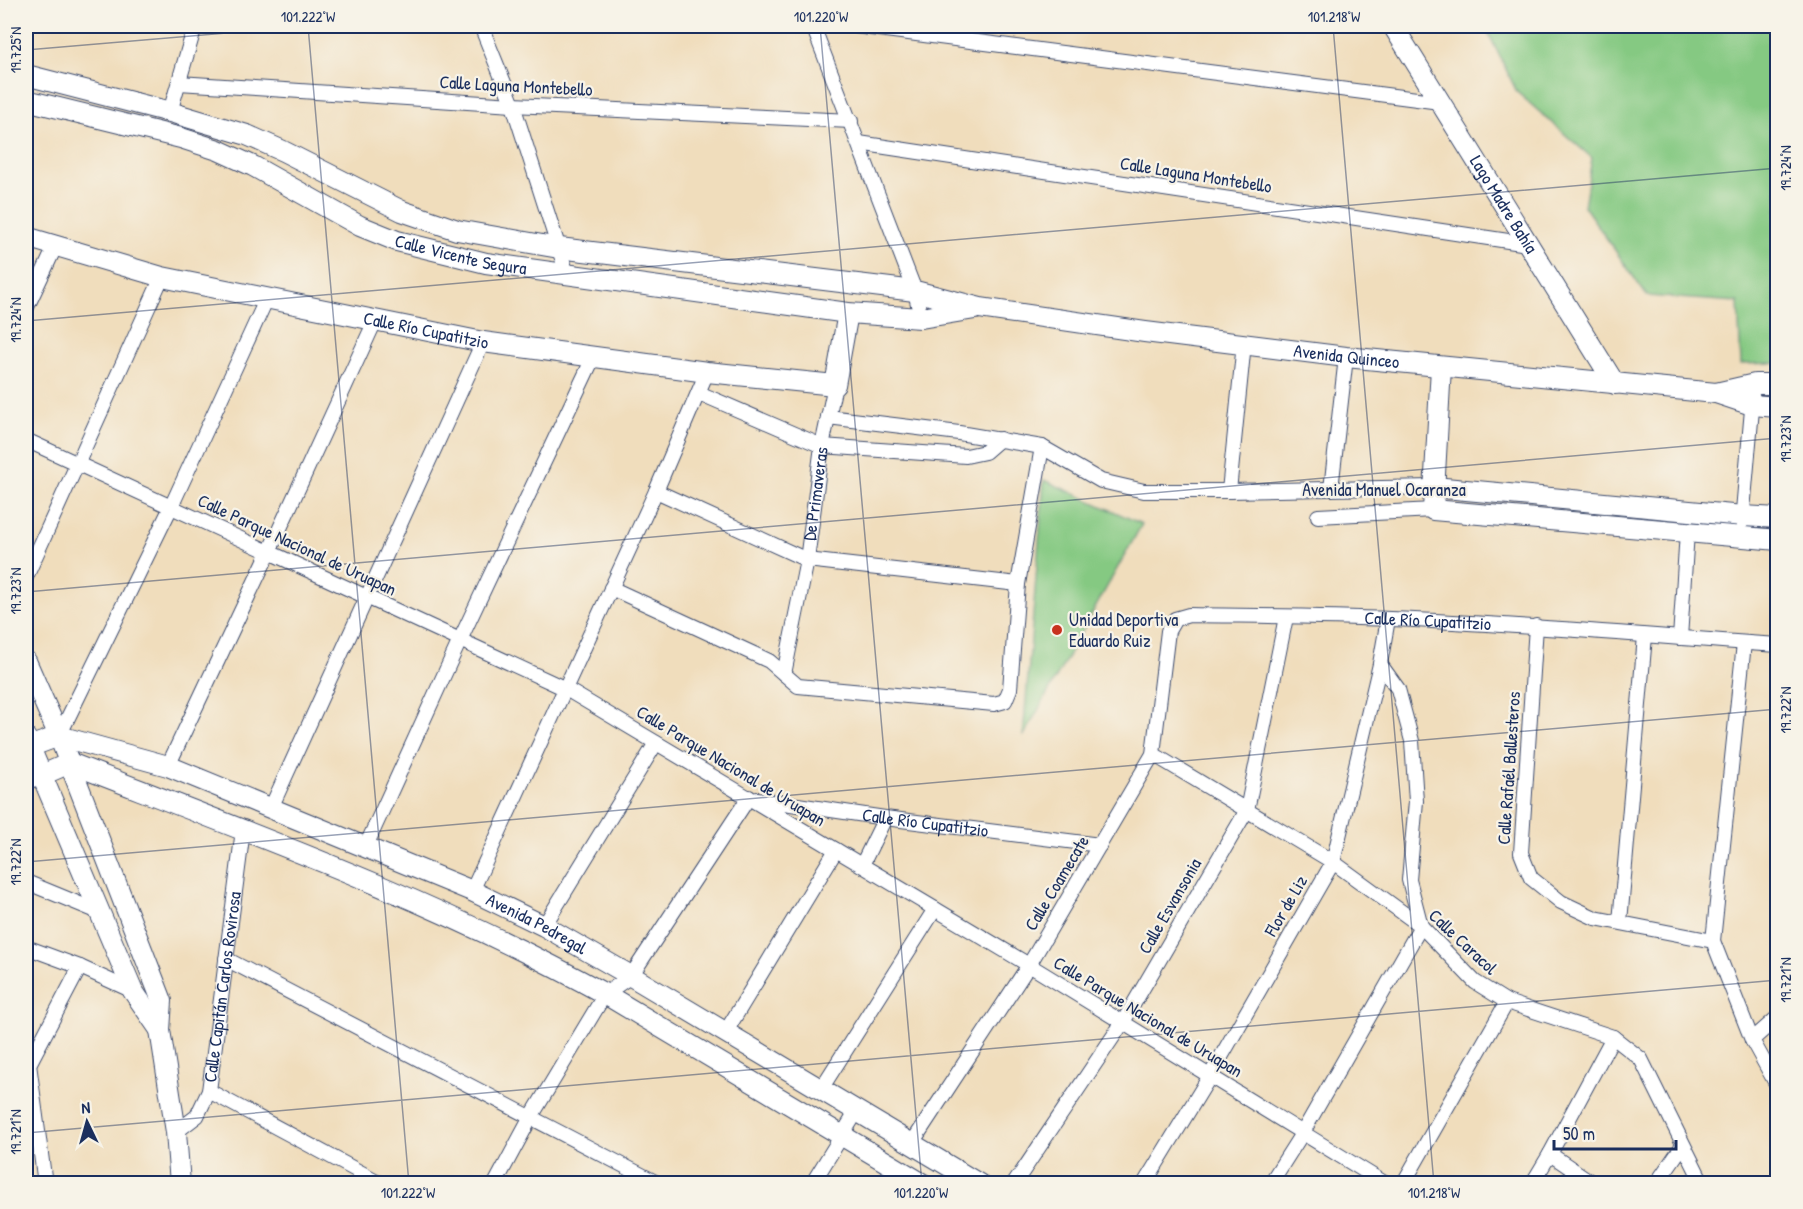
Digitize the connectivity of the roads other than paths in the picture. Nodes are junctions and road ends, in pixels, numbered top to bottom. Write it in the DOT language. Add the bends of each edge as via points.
graph roads {
  1 [pos="195,26"];
  2 [pos="481,26"];
  3 [pos="813,26"];
  4 [pos="855,26"];
  5 [pos="1393,26"];
  6 [pos="26,75"];
  7 [pos="179,83"];
  8 [pos="26,100"];
  9 [pos="1440,102"];
  10 [pos="513,105"];
  11 [pos="171,112"];
  12 [pos="851,122"];
  13 [pos="214,125"];
  14 [pos="859,143"];
  15 [pos="207,146"];
  16 [pos="26,237"];
  17 [pos="1528,244"];
  18 [pos="56,245"];
  19 [pos="559,248"];
  20 [pos="567,274"];
  21 [pos="162,277"];
  22 [pos="915,291"];
  23 [pos="267,298"];
  24 [pos="980,308"];
  25 [pos="26,309"];
  26 [pos="848,313"];
  27 [pos="921,318"];
  28 [pos="375,321"];
  29 [pos="483,342"];
  30 [pos="1244,344"];
  31 [pos="594,356"];
  32 [pos="1346,357"];
  33 [pos="1441,367"];
  34 [pos="707,372"];
  35 [pos="1615,384"];
  36 [pos="1755,384"];
  37 [pos="1778,384"];
  38 [pos="835,385"];
  39 [pos="699,393"];
  40 [pos="1716,393"];
  41 [pos="1752,405"];
  42 [pos="1778,407"];
  43 [pos="828,417"];
  44 [pos="1000,439"];
  45 [pos="26,440"];
  46 [pos="822,446"];
  47 [pos="1042,447"];
  48 [pos="78,464"];
  49 [pos="1434,487"];
  50 [pos="1331,489"];
  51 [pos="656,491"];
  52 [pos="1229,491"];
  53 [pos="171,507"];
  54 [pos="1433,510"];
  55 [pos="1318,516"];
  56 [pos="1743,516"];
  57 [pos="1778,518"];
  58 [pos="1687,532"];
  59 [pos="1741,537"];
  60 [pos="1778,540"];
  61 [pos="269,552"];
  62 [pos="807,560"];
  63 [pos="26,577"];
  64 [pos="1018,584"];
  65 [pos="611,588"];
  66 [pos="367,597"];
  67 [pos="1286,617"];
  68 [pos="1174,619"];
  69 [pos="1388,619"];
  70 [pos="1536,626"];
  71 [pos="1645,636"];
  72 [pos="1680,639"];
  73 [pos="460,640"];
  74 [pos="1744,643"];
  75 [pos="1778,645"];
  76 [pos="26,661"];
  77 [pos="1380,664"];
  78 [pos="784,674"];
  79 [pos="566,689"];
  80 [pos="59,736"];
  81 [pos="27,742"];
  82 [pos="656,744"];
  83 [pos="1153,754"];
  84 [pos="70,763"];
  85 [pos="168,766"];
  86 [pos="34,779"];
  87 [pos="749,797"];
  88 [pos="271,808"];
  89 [pos="1247,810"];
  90 [pos="885,819"];
  91 [pos="243,830"];
  92 [pos="1100,845"];
  93 [pos="366,846"];
  94 [pos="836,850"];
  95 [pos="1333,862"];
  96 [pos="862,865"];
  97 [pos="26,882"];
  98 [pos="472,891"];
  99 [pos="935,909"];
  100 [pos="99,912"];
  101 [pos="1620,922"];
  102 [pos="544,926"];
  103 [pos="1421,926"];
  104 [pos="1713,941"];
  105 [pos="26,947"];
  106 [pos="226,959"];
  107 [pos="1029,965"];
  108 [pos="80,967"];
  109 [pos="631,976"];
  110 [pos="132,991"];
  111 [pos="605,994"];
  112 [pos="162,1001"];
  113 [pos="1508,1002"];
  114 [pos="1778,1017"];
  115 [pos="1123,1022"];
  116 [pos="160,1030"];
  117 [pos="725,1033"];
  118 [pos="1613,1036"];
  119 [pos="1752,1040"];
  120 [pos="27,1067"];
  121 [pos="1210,1076"];
  122 [pos="1778,1087"];
  123 [pos="821,1089"];
  124 [pos="209,1091"];
  125 [pos="857,1111"];
  126 [pos="531,1117"];
  127 [pos="176,1132"];
  128 [pos="1303,1132"];
  129 [pos="842,1135"];
  130 [pos="912,1143"];
  131 [pos="1683,1145"];
  132 [pos="1550,1154"];
  133 [pos="45,1184"];
  134 [pos="180,1184"];
  135 [pos="382,1184"];
  136 [pos="495,1184"];
  137 [pos="659,1184"];
  138 [pos="812,1184"];
  139 [pos="923,1184"];
  140 [pos="979,1184"];
  141 [pos="1014,1184"];
  142 [pos="1144,1184"];
  143 [pos="1270,1184"];
  144 [pos="1386,1184"];
  145 [pos="1403,1184"];
  146 [pos="1532,1184"];
  147 [pos="1594,1184"];
  148 [pos="1656,1184"];
  149 [pos="1703,1184"];
  1 -- 7 [label="street"];
  2 -- 10 [label="street"];
  3 -- 12 [label="street"];
  4 -- 9 [label="street"];
  5 -- 9 [label="street, Lago Madre Bahía"];
  6 -- 11 [label="street, Calle Vicente Segura"];
  7 -- 10 [label="street, Calle Laguna Montebello"];
  7 -- 11 [label="street"];
  8 -- 15 [label="street, Calle Vicente Segura"];
  9 -- 17 [label="street, Lago Madre Bahía"];
  10 -- 12 [label="street, Calle Laguna Montebello"];
  10 -- 19 [label="street"];
  11 -- 13 [label="street, Calle Vicente Segura"];
  12 -- 14 [label="street"];
  13 -- 15 [label="street"];
  13 -- 19 [label="street, Calle Vicente Segura" via="283,151 402,211 457,230"];
  14 -- 17 [label="street, Calle Laguna Montebello"];
  14 -- 22 [label="street"];
  15 -- 20 [label="street, Calle Vicente Segura" via="253,166 360,226 397,241 486,263"];
  16 -- 18 [label="street, Calle Río Cupatitzio"];
  17 -- 35 [label="street, Lago Madre Bahía"];
  18 -- 21 [label="street, Calle Río Cupatitzio"];
  18 -- 25 [label="street"];
  19 -- 20 [label="street"];
  19 -- 22 [label="street, Calle Vicente Segura"];
  20 -- 26 [label="street, Calle Vicente Segura"];
  21 -- 23 [label="street, Calle Río Cupatitzio"];
  21 -- 48 [label="street"];
  22 -- 24 [label="street, Avenida Quinceo"];
  22 -- 27 [label="street"];
  23 -- 28 [label="street, Calle Río Cupatitzio"];
  23 -- 53 [label="street"];
  24 -- 27 [label="street, Avenida Quinceo"];
  24 -- 30 [label="street, Avenida Quinceo"];
  26 -- 27 [label="street, Calle Vicente Segura"];
  26 -- 38 [label="street, De Primaveras"];
  28 -- 29 [label="street, Calle Río Cupatitzio"];
  28 -- 61 [label="street"];
  29 -- 31 [label="street, Calle Río Cupatitzio"];
  29 -- 66 [label="street"];
  30 -- 32 [label="street, Avenida Quinceo"];
  30 -- 52 [label="street"];
  31 -- 34 [label="street, Calle Río Cupatitzio"];
  31 -- 73 [label="street"];
  32 -- 33 [label="street, Avenida Quinceo"];
  32 -- 50 [label="street"];
  33 -- 35 [label="street, Avenida Quinceo"];
  33 -- 49 [label="street"];
  34 -- 38 [label="street, Calle Río Cupatitzio"];
  34 -- 39 [label="street"];
  35 -- 40 [label="street, Avenida Quinceo"];
  36 -- 37 [label="street, Avenida Quinceo"];
  36 -- 40 [label="street, Avenida Quinceo"];
  36 -- 41 [label="street"];
  38 -- 43 [label="street, De Primaveras"];
  39 -- 46 [label="street"];
  39 -- 51 [label="street"];
  40 -- 41 [label="street, Avenida Quinceo"];
  41 -- 42 [label="street, Avenida Quinceo"];
  41 -- 56 [label="street"];
  43 -- 44 [label="street, Avenida Manuel Ocaranza"];
  43 -- 46 [label="street, De Primaveras"];
  44 -- 46 [label="street" via="985,452 966,456"];
  44 -- 47 [label="street, Avenida Manuel Ocaranza"];
  45 -- 48 [label="street, Calle Parque Nacional de Uruapan"];
  46 -- 62 [label="street, De Primaveras"];
  47 -- 52 [label="street, Avenida Manuel Ocaranza" via="1101,481 1144,491"];
  47 -- 64 [label="street"];
  48 -- 53 [label="street, Calle Parque Nacional de Uruapan"];
  48 -- 63 [label="street"];
  49 -- 50 [label="street, Avenida Manuel Ocaranza"];
  49 -- 54 [label="street"];
  49 -- 56 [label="street, Avenida Manuel Ocaranza"];
  50 -- 52 [label="street, Avenida Manuel Ocaranza"];
  51 -- 62 [label="street"];
  51 -- 65 [label="street"];
  53 -- 61 [label="street, Calle Parque Nacional de Uruapan"];
  53 -- 80 [label="street"];
  54 -- 55 [label="street, Avenida Manuel Ocaranza"];
  54 -- 58 [label="street, Avenida Manuel Ocaranza"];
  56 -- 57 [label="street, Avenida Manuel Ocaranza"];
  56 -- 59 [label="street"];
  58 -- 59 [label="street, Avenida Manuel Ocaranza"];
  58 -- 72 [label="street"];
  59 -- 60 [label="street, Avenida Manuel Ocaranza"];
  61 -- 66 [label="street, Calle Parque Nacional de Uruapan"];
  61 -- 85 [label="street"];
  62 -- 64 [label="street"];
  62 -- 78 [label="street, De Primaveras"];
  64 -- 78 [label="street" via="1010,689 1005,701 994,704 798,686"];
  65 -- 78 [label="street" via="769,661"];
  65 -- 79 [label="street"];
  66 -- 73 [label="street, Calle Parque Nacional de Uruapan"];
  66 -- 88 [label="street"];
  67 -- 68 [label="street, Calle Río Cupatitzio" via="1189,615"];
  67 -- 69 [label="street, Calle Río Cupatitzio"];
  67 -- 89 [label="street, Calle Esvansonia"];
  68 -- 83 [label="street, Calle Coamecate" via="1168,631"];
  69 -- 70 [label="street, Calle Río Cupatitzio"];
  69 -- 77 [label="street, Flor de Liz"];
  70 -- 71 [label="street, Calle Río Cupatitzio"];
  70 -- 101 [label="street, Calle Rafaél Ballesteros" via="1521,853 1531,878 1561,902 1595,918"];
  71 -- 72 [label="street, Calle Río Cupatitzio"];
  71 -- 101 [label="street"];
  72 -- 74 [label="street, Calle Río Cupatitzio"];
  73 -- 79 [label="street, Calle Parque Nacional de Uruapan"];
  73 -- 93 [label="street"];
  74 -- 75 [label="street, Calle Río Cupatitzio"];
  74 -- 104 [label="street"];
  76 -- 80 [label="street"];
  77 -- 95 [label="street, Flor de Liz"];
  77 -- 103 [label="street" via="1398,689 1412,741 1416,801 1409,880"];
  79 -- 82 [label="street, Calle Parque Nacional de Uruapan"];
  79 -- 98 [label="street"];
  80 -- 81 [label="street"];
  80 -- 84 [label="street"];
  80 -- 85 [label="street, Avenida Pedregal"];
  81 -- 86 [label="street"];
  82 -- 87 [label="street, Calle Parque Nacional de Uruapan"];
  82 -- 102 [label="street"];
  83 -- 89 [label="street, Calle Caracol"];
  83 -- 92 [label="street, Calle Coamecate"];
  84 -- 86 [label="street"];
  84 -- 91 [label="street, Avenida Pedregal"];
  84 -- 112 [label="street"];
  85 -- 88 [label="street, Avenida Pedregal"];
  86 -- 100 [label="street"];
  87 -- 90 [label="street, Calle Río Cupatitzio"];
  87 -- 94 [label="street, Calle Parque Nacional de Uruapan"];
  87 -- 109 [label="street"];
  88 -- 93 [label="street, Avenida Pedregal"];
  89 -- 95 [label="street, Calle Caracol"];
  89 -- 115 [label="street, Calle Esvansonia"];
  90 -- 92 [label="street, Calle Río Cupatitzio"];
  90 -- 96 [label="street"];
  91 -- 106 [label="street, Calle Capitán Carlos Rovirosa"];
  91 -- 111 [label="street, Avenida Pedregal" via="423,905"];
  92 -- 107 [label="street, Calle Coamecate"];
  93 -- 98 [label="street, Avenida Pedregal"];
  94 -- 96 [label="street, Calle Parque Nacional de Uruapan"];
  94 -- 117 [label="street"];
  95 -- 103 [label="street, Calle Caracol"];
  95 -- 121 [label="street, Flor de Liz"];
  96 -- 99 [label="street, Calle Parque Nacional de Uruapan"];
  97 -- 100 [label="street"];
  98 -- 102 [label="street, Avenida Pedregal"];
  99 -- 107 [label="street, Calle Parque Nacional de Uruapan"];
  99 -- 123 [label="street"];
  100 -- 110 [label="street"];
  101 -- 104 [label="street, Calle Rafaél Ballesteros"];
  102 -- 109 [label="street, Avenida Pedregal"];
  103 -- 113 [label="street, Calle Caracol" via="1475,982"];
  103 -- 128 [label="street"];
  104 -- 119 [label="street"];
  105 -- 108 [label="street"];
  106 -- 124 [label="street, Calle Capitán Carlos Rovirosa"];
  106 -- 126 [label="street"];
  107 -- 115 [label="street, Calle Parque Nacional de Uruapan"];
  107 -- 130 [label="street, Calle Coamecate"];
  108 -- 110 [label="street"];
  108 -- 120 [label="street"];
  109 -- 111 [label="street"];
  109 -- 117 [label="street, Avenida Pedregal"];
  110 -- 112 [label="street"];
  110 -- 116 [label="street"];
  111 -- 126 [label="street"];
  111 -- 129 [label="street, Avenida Pedregal"];
  112 -- 116 [label="street"];
  113 -- 118 [label="street, Calle Caracol"];
  113 -- 145 [label="street"];
  114 -- 119 [label="street"];
  115 -- 121 [label="street, Calle Parque Nacional de Uruapan"];
  115 -- 141 [label="street, Calle Esvansonia"];
  116 -- 127 [label="street"];
  117 -- 123 [label="street, Avenida Pedregal"];
  118 -- 131 [label="street, Calle Caracol" via="1641,1059"];
  118 -- 132 [label="street"];
  119 -- 122 [label="street"];
  120 -- 133 [label="street"];
  121 -- 128 [label="street, Calle Parque Nacional de Uruapan"];
  121 -- 142 [label="street, Flor de Liz"];
  123 -- 125 [label="street, Avenida Pedregal"];
  124 -- 127 [label="street, Calle Capitán Carlos Rovirosa" via="197,1116"];
  124 -- 135 [label="street"];
  125 -- 129 [label="street"];
  125 -- 130 [label="street, Avenida Pedregal"];
  126 -- 136 [label="street"];
  126 -- 137 [label="street"];
  127 -- 134 [label="street"];
  128 -- 143 [label="street"];
  128 -- 144 [label="street, Calle Parque Nacional de Uruapan"];
  129 -- 138 [label="street"];
  129 -- 139 [label="street, Avenida Pedregal"];
  130 -- 140 [label="street, Avenida Pedregal"];
  131 -- 148 [label="street"];
  131 -- 149 [label="street, Calle Caracol"];
  132 -- 146 [label="street"];
  132 -- 147 [label="street"];
}
